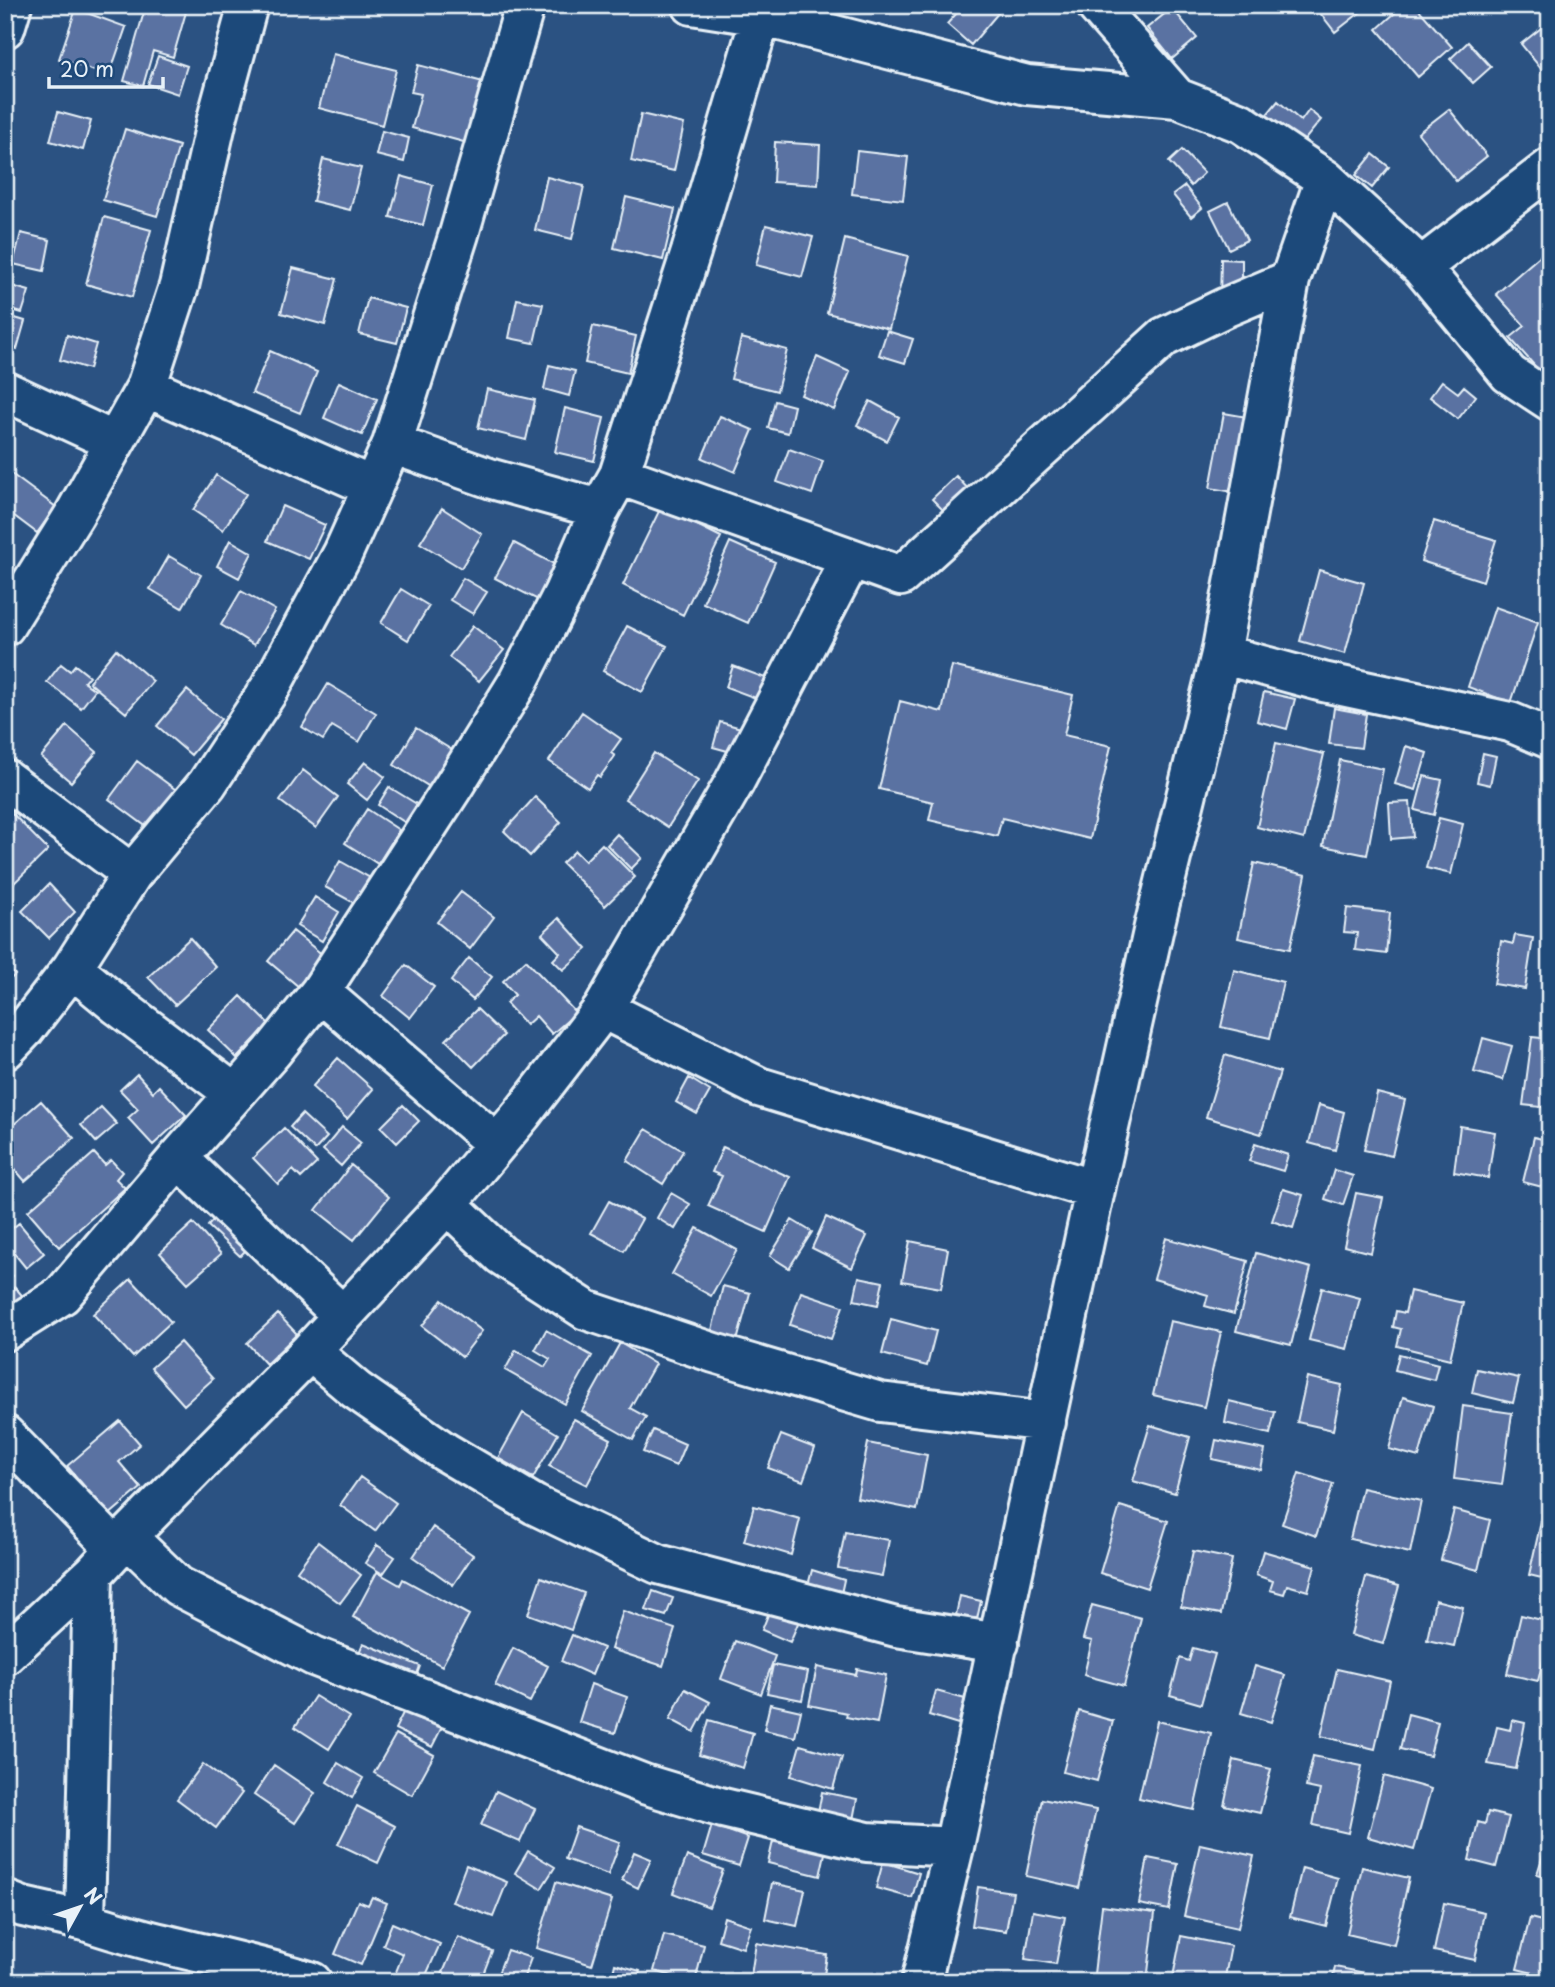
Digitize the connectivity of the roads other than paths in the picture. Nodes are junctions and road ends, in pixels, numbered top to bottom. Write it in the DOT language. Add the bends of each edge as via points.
graph roads {
  1 [pos="12,5"];
  2 [pos="248,5"];
  3 [pos="525,5"];
  4 [pos="692,5"];
  5 [pos="1096,5"];
  6 [pos="761,16"];
  7 [pos="5,28"];
  8 [pos="1177,98"];
  9 [pos="1550,168"];
  10 [pos="1325,179"];
  11 [pos="1421,267"];
  12 [pos="1290,280"];
  13 [pos="146,387"];
  14 [pos="5,391"];
  15 [pos="1550,401"];
  16 [pos="115,442"];
  17 [pos="392,444"];
  18 [pos="619,475"];
  19 [pos="373,487"];
  20 [pos="600,509"];
  21 [pos="850,559"];
  22 [pos="5,626"];
  23 [pos="1221,654"];
  24 [pos="1550,739"];
  25 [pos="5,779"];
  26 [pos="132,874"];
  27 [pos="72,968"];
  28 [pos="320,992"];
  29 [pos="603,1009"];
  30 [pos="5,1049"];
  31 [pos="235,1094"];
  32 [pos="497,1144"];
  33 [pos="178,1158"];
  34 [pos="1095,1190"];
  35 [pos="447,1204"];
  36 [pos="343,1316"];
  37 [pos="5,1331"];
  38 [pos="310,1350"];
  39 [pos="1046,1422"];
  40 [pos="5,1435"];
  41 [pos="112,1553"];
  42 [pos="999,1643"];
  43 [pos="5,1656"];
  44 [pos="954,1847"];
  45 [pos="5,1900"];
  46 [pos="85,1921"];
  47 [pos="312,1982"];
  48 [pos="921,1982"];
  1 -- 7 [label="street"];
  2 -- 13 [label="street" via="179,286"];
  3 -- 17 [label="street"];
  4 -- 6 [label="street"];
  5 -- 8 [label="street"];
  6 -- 8 [label="street" via="1027,85"];
  6 -- 18 [label="street"];
  8 -- 10 [label="street" via="1241,123"];
  9 -- 11 [label="street"];
  10 -- 11 [label="street"];
  10 -- 12 [label="street"];
  11 -- 15 [label="street" via="1509,374"];
  12 -- 21 [label="street" via="1164,337 901,576"];
  12 -- 23 [label="street"];
  13 -- 16 [label="street"];
  13 -- 19 [label="street"];
  14 -- 16 [label="street"];
  16 -- 22 [label="street"];
  17 -- 19 [label="street"];
  17 -- 20 [label="street" via="492,479"];
  18 -- 20 [label="street"];
  18 -- 21 [label="street"];
  19 -- 26 [label="street" via="270,688 207,784"];
  20 -- 28 [label="street" via="518,682"];
  21 -- 29 [label="street" via="734,783"];
  23 -- 24 [label="street" via="1323,682 1510,722"];
  23 -- 34 [label="street"];
  25 -- 26 [label="street"];
  26 -- 27 [label="street"];
  27 -- 30 [label="street"];
  27 -- 31 [label="street"];
  28 -- 31 [label="street"];
  28 -- 32 [label="street"];
  29 -- 32 [label="street"];
  29 -- 34 [label="street" via="759,1087"];
  31 -- 33 [label="street"];
  32 -- 35 [label="street"];
  33 -- 36 [label="street"];
  33 -- 37 [label="street" via="62,1295"];
  34 -- 39 [label="street"];
  35 -- 36 [label="street"];
  35 -- 39 [label="street" via="501,1255 586,1310 880,1402"];
  36 -- 38 [label="street"];
  38 -- 41 [label="street"];
  38 -- 42 [label="street" via="356,1390 445,1452 536,1505 658,1564 896,1627"];
  39 -- 42 [label="street"];
  40 -- 41 [label="street"];
  41 -- 43 [label="street"];
  41 -- 44 [label="street" via="314,1656 644,1784 867,1842"];
  41 -- 46 [label="street"];
  42 -- 44 [label="street"];
  44 -- 48 [label="street"];
  45 -- 46 [label="street"];
  46 -- 47 [label="street"];
}
